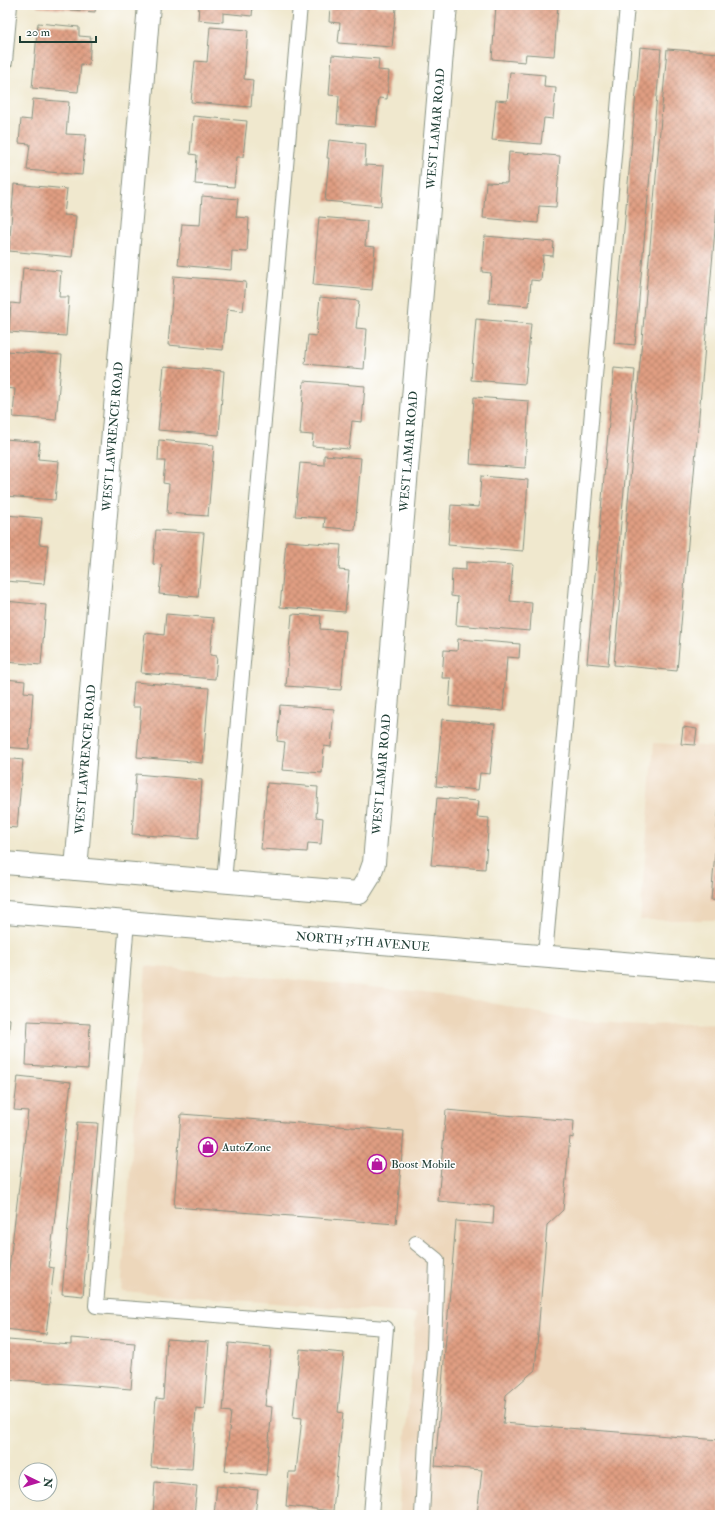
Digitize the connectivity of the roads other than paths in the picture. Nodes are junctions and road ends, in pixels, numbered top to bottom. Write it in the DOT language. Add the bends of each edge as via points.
graph roads {
  1 [pos="10,5"];
  2 [pos="149,5"];
  3 [pos="300,5"];
  4 [pos="446,5"];
  5 [pos="627,5"];
  6 [pos="5,62"];
  7 [pos="5,863"];
  8 [pos="76,869"];
  9 [pos="224,882"];
  10 [pos="5,912"];
  11 [pos="127,921"];
  12 [pos="545,956"];
  13 [pos="720,971"];
  14 [pos="416,1244"];
  15 [pos="371,1515"];
  16 [pos="422,1515"];
  1 -- 6 [label="lane"];
  2 -- 8 [label="street, WEST LAWRENCE ROAD"];
  3 -- 9 [label="lane"];
  4 -- 9 [label="street, WEST LAMAR ROAD" via="374,863 369,877 358,893"];
  5 -- 12 [label="lane"];
  7 -- 8 [label="street"];
  8 -- 9 [label="street"];
  10 -- 11 [label="street, NORTH 35TH AVENUE"];
  11 -- 12 [label="street, NORTH 35TH AVENUE"];
  11 -- 15 [label="lane" via="96,1306 386,1328"];
  12 -- 13 [label="street, NORTH 35TH AVENUE"];
  14 -- 16 [label="lane" via="437,1260 434,1348"];
}
